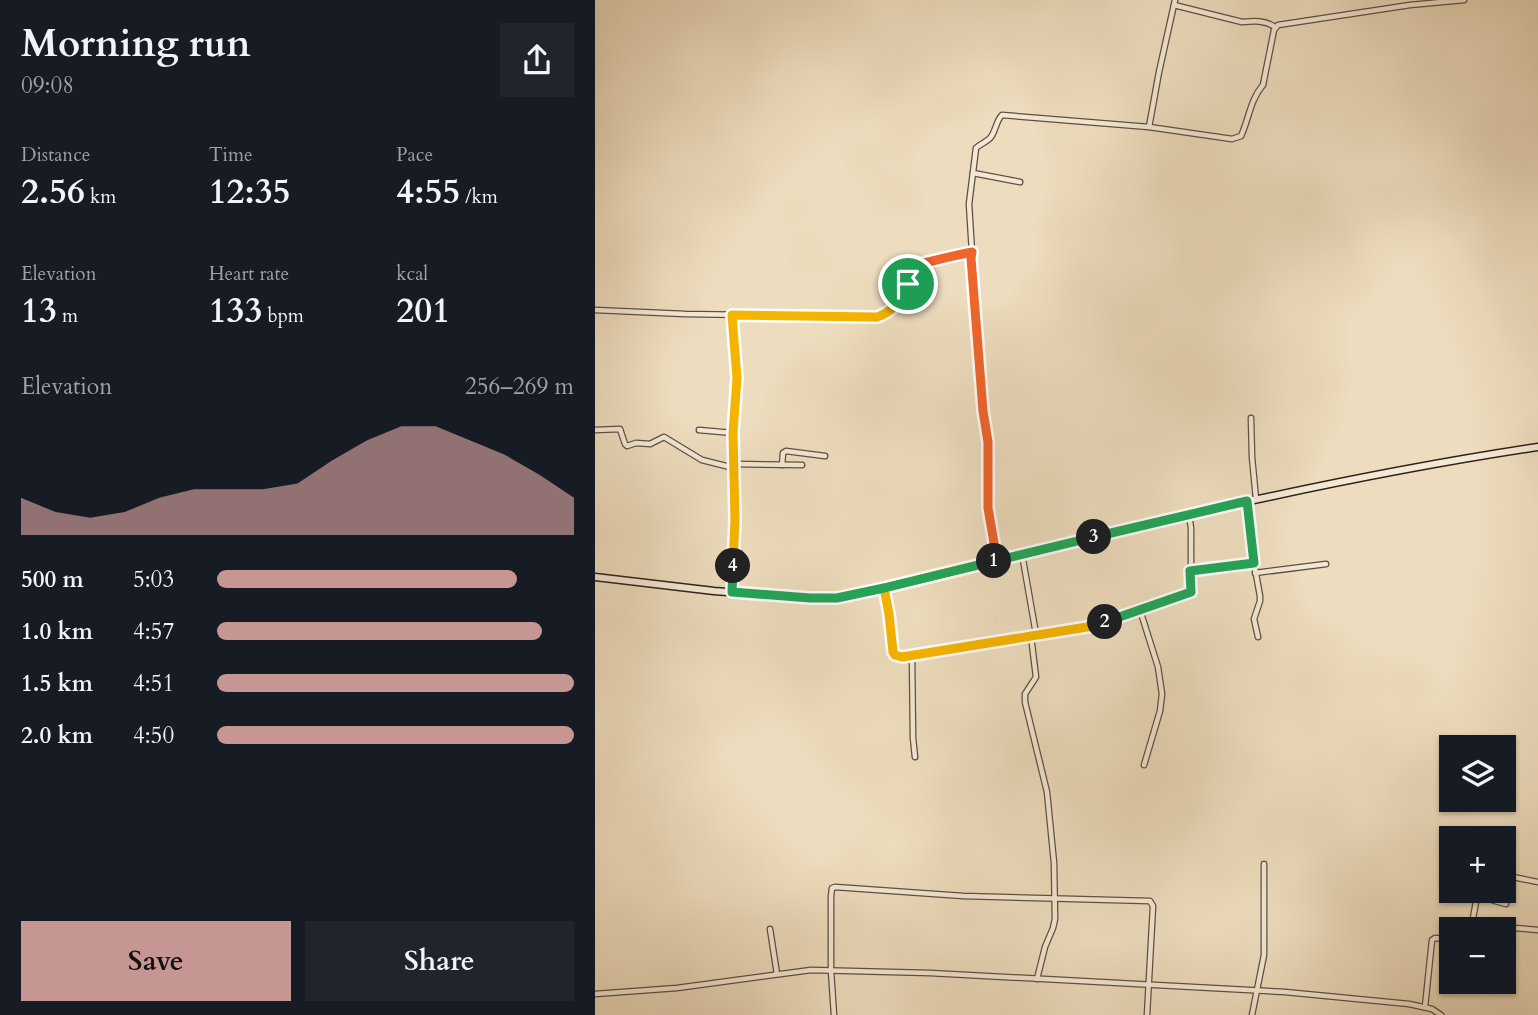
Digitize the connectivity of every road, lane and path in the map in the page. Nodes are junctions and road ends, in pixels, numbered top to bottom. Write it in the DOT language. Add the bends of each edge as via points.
graph roads {
  1 [pos="1166,0"];
  2 [pos="1464,0"];
  3 [pos="1175,2"];
  4 [pos="1275,27"];
  5 [pos="1149,127"];
  6 [pos="973,173"];
  7 [pos="1020,182"];
  8 [pos="972,252"];
  9 [pos="595,310"];
  10 [pos="732,315"];
  11 [pos="1251,418"];
  12 [pos="595,430"];
  13 [pos="699,430"];
  14 [pos="733,433"];
  15 [pos="1538,447"];
  16 [pos="825,456"];
  17 [pos="782,465"];
  18 [pos="734,466"];
  19 [pos="802,466"];
  20 [pos="1257,499"];
  21 [pos="1247,501"];
  22 [pos="1189,515"];
  23 [pos="1022,554"];
  24 [pos="997,560"];
  25 [pos="1254,563"];
  26 [pos="1326,564"];
  27 [pos="1190,571"];
  28 [pos="1255,573"];
  29 [pos="595,577"];
  30 [pos="884,588"];
  31 [pos="732,592"];
  32 [pos="1140,610"];
  33 [pos="1033,635"];
  34 [pos="1258,637"];
  35 [pos="912,655"];
  36 [pos="915,757"];
  37 [pos="1144,765"];
  38 [pos="1264,864"];
  39 [pos="1516,878"];
  40 [pos="1538,882"];
  41 [pos="1055,900"];
  42 [pos="1503,903"];
  43 [pos="1506,904"];
  44 [pos="770,929"];
  45 [pos="1516,929"];
  46 [pos="1538,930"];
  47 [pos="1439,938"];
  48 [pos="831,971"];
  49 [pos="777,974"];
  50 [pos="1037,979"];
  51 [pos="1150,985"];
  52 [pos="1257,991"];
  53 [pos="595,994"];
  54 [pos="1425,1007"];
  55 [pos="834,1015"];
  56 [pos="1147,1015"];
  57 [pos="1252,1015"];
  58 [pos="1441,1015"];
  1 -- 3 [label="street"];
  2 -- 4 [label="street"];
  3 -- 4 [label="street"];
  3 -- 5 [label="street"];
  4 -- 5 [label="street" via="1263,85 1241,136 1223,139"];
  5 -- 6 [label="street" via="1002,115 990,138 977,145"];
  6 -- 7 [label="street"];
  6 -- 8 [label="street" via="969,204"];
  8 -- 10 [label="street" via="911,266 904,296 877,317"];
  8 -- 24 [label="street" via="988,442 988,508"];
  9 -- 10 [label="street"];
  10 -- 14 [label="street" via="737,378"];
  11 -- 20 [label="street"];
  12 -- 18 [label="street" via="621,429 627,446 664,437 702,460"];
  13 -- 14 [label="street"];
  14 -- 18 [label="street"];
  15 -- 20 [label="main road"];
  16 -- 17 [label="street" via="786,451"];
  17 -- 18 [label="street"];
  17 -- 19 [label="street"];
  18 -- 31 [label="street"];
  20 -- 21 [label="main road"];
  21 -- 22 [label="main road"];
  21 -- 25 [label="street"];
  22 -- 23 [label="main road"];
  22 -- 27 [label="street"];
  23 -- 24 [label="main road"];
  23 -- 33 [label="street"];
  24 -- 30 [label="main road"];
  25 -- 27 [label="street"];
  25 -- 28 [label="street"];
  26 -- 28 [label="street"];
  27 -- 32 [label="street" via="1191,592"];
  28 -- 34 [label="street" via="1260,596 1254,619"];
  29 -- 31 [label="main road"];
  30 -- 31 [label="main road" via="825,598"];
  30 -- 35 [label="street" via="893,652"];
  32 -- 33 [label="street" via="1093,626"];
  32 -- 37 [label="street" via="1163,694"];
  33 -- 35 [label="street"];
  33 -- 41 [label="street" via="1036,677 1025,702 1047,792"];
  35 -- 36 [label="street"];
  38 -- 52 [label="street" via="1264,954"];
  39 -- 40 [label="street"];
  41 -- 48 [label="street" via="834,887"];
  41 -- 50 [label="street" via="1053,928"];
  41 -- 51 [label="street" via="1150,901"];
  42 -- 43 [label="street"];
  44 -- 49 [label="street"];
  45 -- 46 [label="street"];
  47 -- 54 [label="street" via="1432,940"];
  48 -- 49 [label="street"];
  48 -- 50 [label="street"];
  48 -- 55 [label="street"];
  49 -- 53 [label="street"];
  50 -- 51 [label="street"];
  51 -- 52 [label="street"];
  51 -- 56 [label="street"];
  52 -- 54 [label="street"];
  52 -- 57 [label="street"];
  54 -- 58 [label="street"];
}
